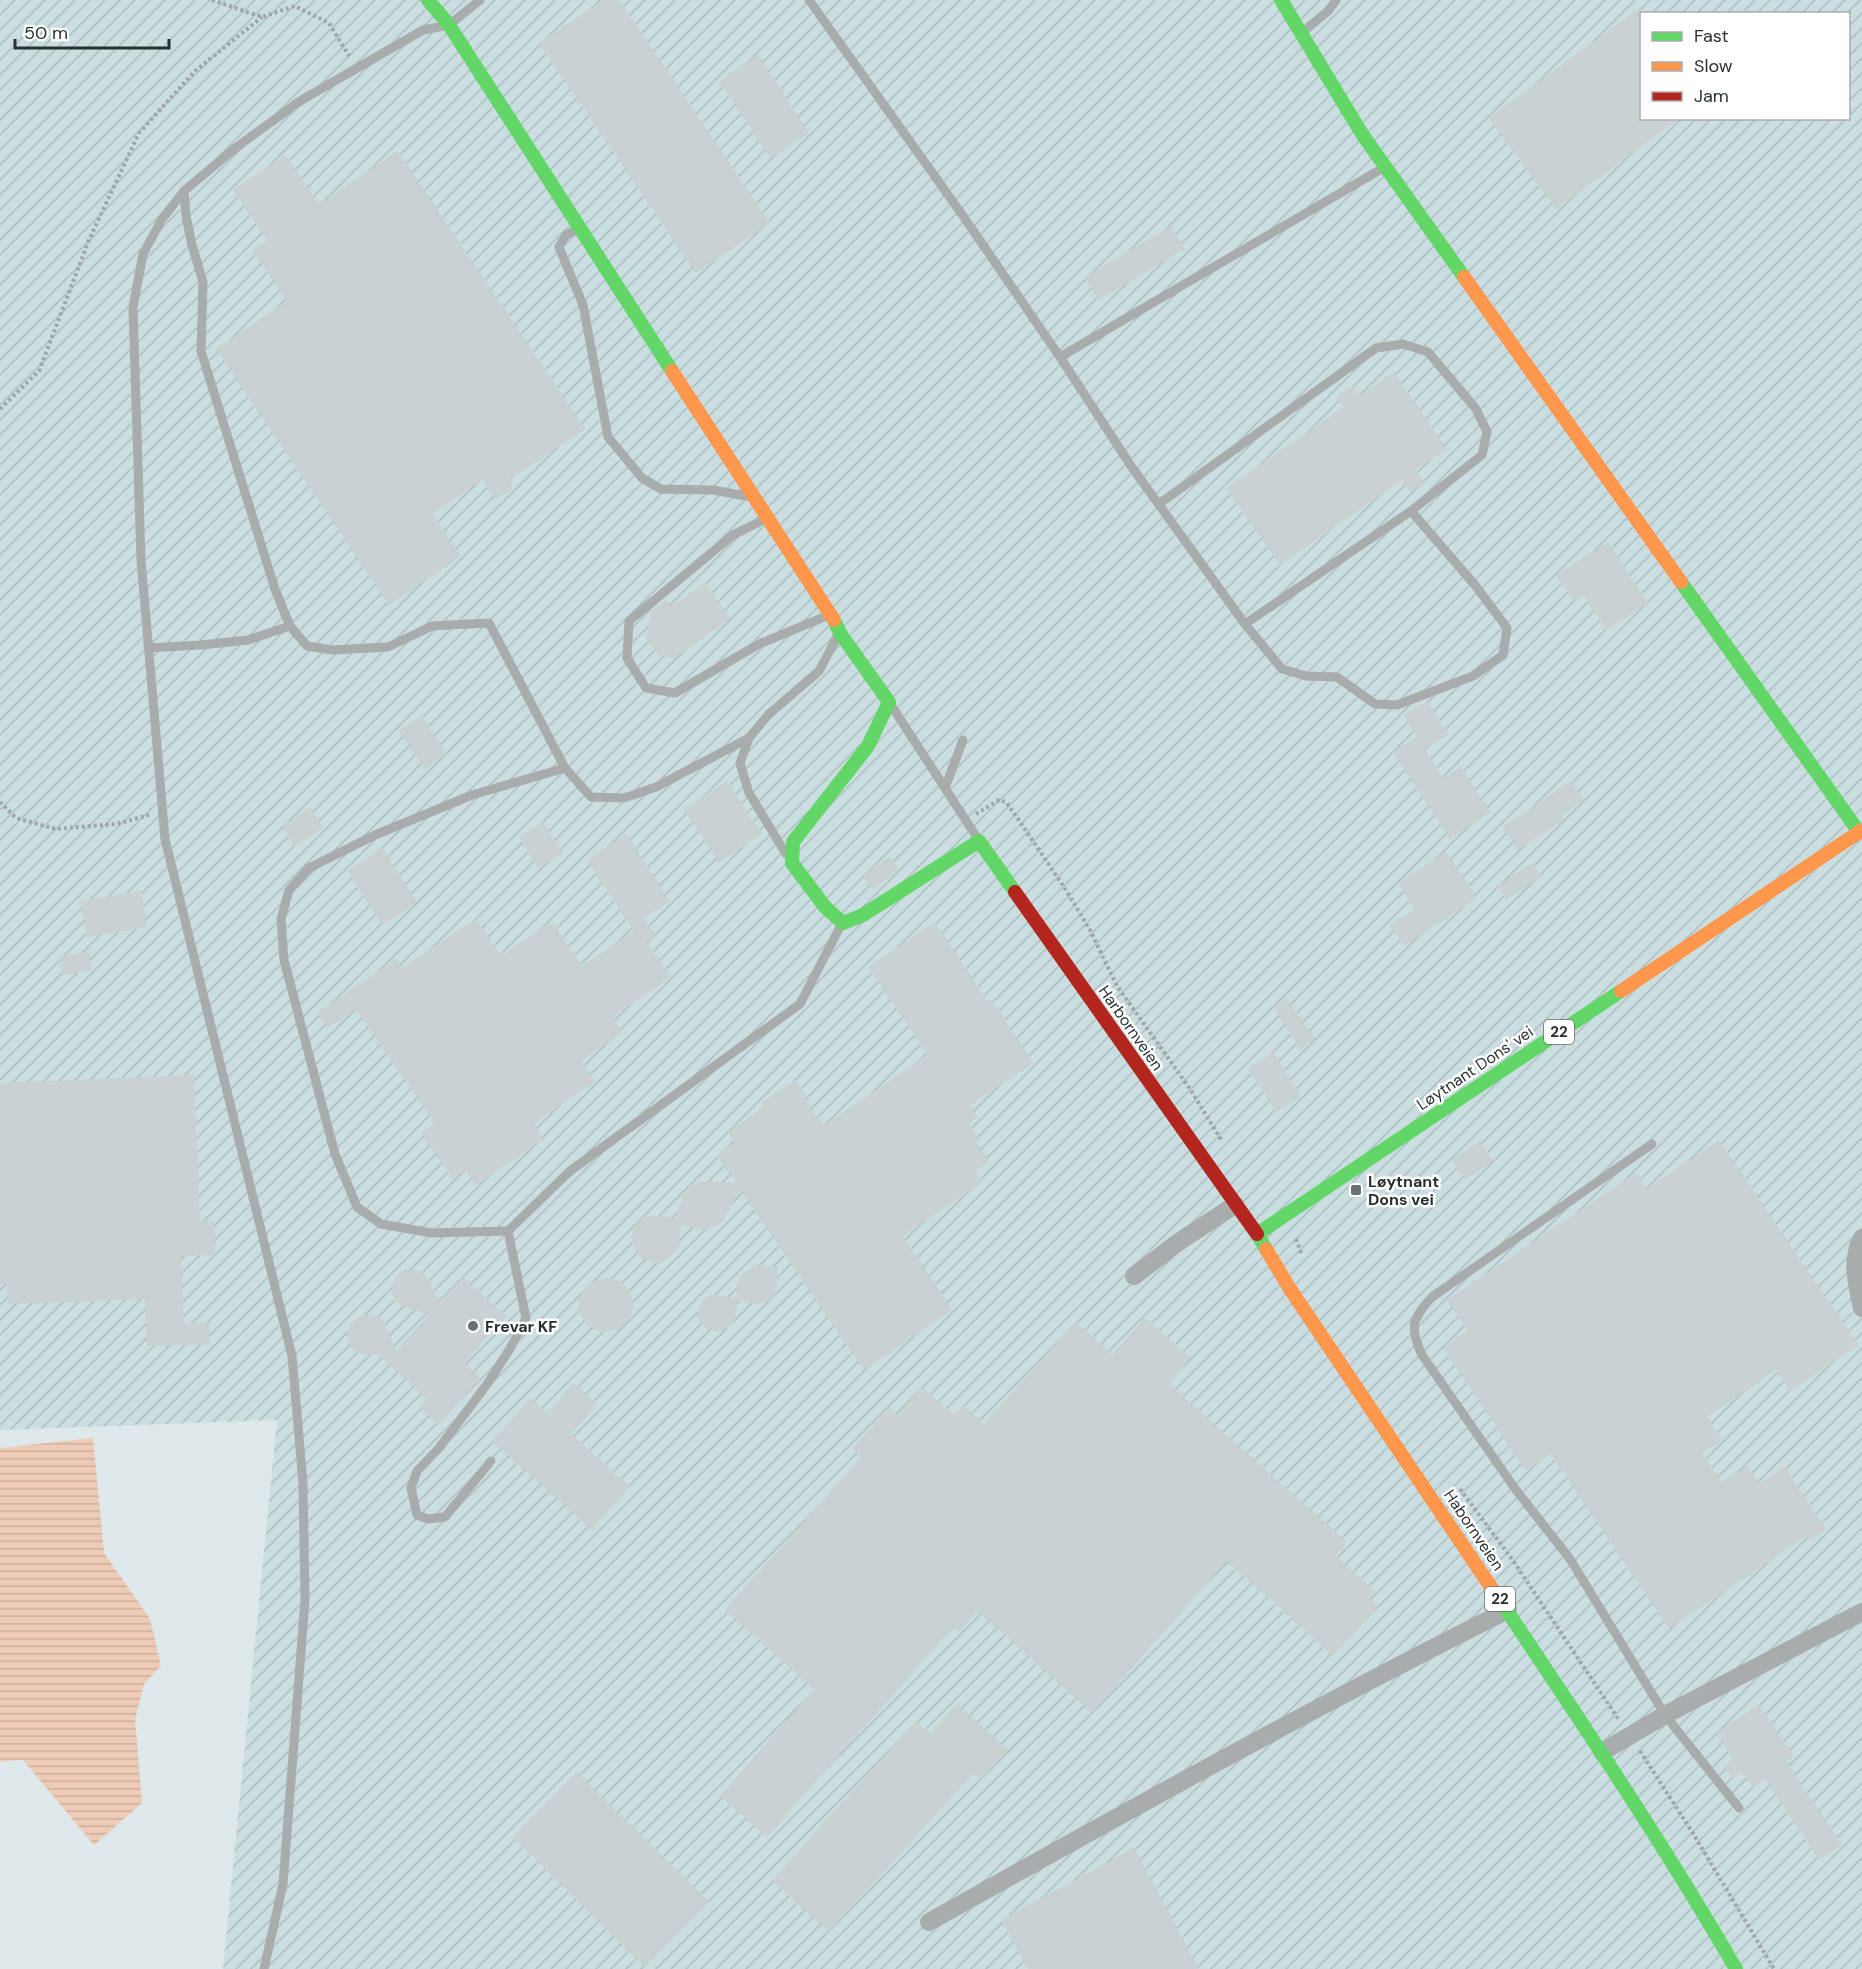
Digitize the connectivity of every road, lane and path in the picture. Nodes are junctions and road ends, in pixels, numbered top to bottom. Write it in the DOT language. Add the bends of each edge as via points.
graph roads {
  1 [pos="212,0"];
  2 [pos="428,0"];
  3 [pos="480,0"];
  4 [pos="809,0"];
  5 [pos="1281,0"];
  6 [pos="1336,0"];
  7 [pos="262,17"];
  8 [pos="449,25"];
  9 [pos="1302,32"];
  10 [pos="356,67"];
  11 [pos="1385,167"];
  12 [pos="184,191"];
  13 [pos="580,228"];
  14 [pos="1060,357"];
  15 [pos="0,409"];
  16 [pos="754,498"];
  17 [pos="1159,504"];
  18 [pos="1411,511"];
  19 [pos="767,518"];
  20 [pos="831,614"];
  21 [pos="1245,624"];
  22 [pos="290,626"];
  23 [pos="840,633"];
  24 [pos="148,648"];
  25 [pos="889,702"];
  26 [pos="749,738"];
  27 [pos="963,740"];
  28 [pos="566,768"];
  29 [pos="945,788"];
  30 [pos="0,802"];
  31 [pos="161,811"];
  32 [pos="966,821"];
  33 [pos="1861,831"];
  34 [pos="979,842"];
  35 [pos="792,863"];
  36 [pos="843,923"];
  37 [pos="1223,1144"];
  38 [pos="1652,1144"];
  39 [pos="1235,1205"];
  40 [pos="508,1231"];
  41 [pos="1257,1234"];
  42 [pos="1862,1238"];
  43 [pos="1134,1276"];
  44 [pos="1862,1308"];
  45 [pos="491,1461"];
  46 [pos="1508,1610"];
  47 [pos="1862,1612"];
  48 [pos="1665,1715"];
  49 [pos="1602,1752"];
  50 [pos="1739,1808"];
  51 [pos="929,1922"];
  52 [pos="264,1969"];
  53 [pos="1736,1969"];
  1 -- 7 [label="path"];
  2 -- 8 [label="main road"];
  3 -- 8 [label="lane"];
  4 -- 14 [label="lane"];
  5 -- 9 [label="main road"];
  6 -- 9 [label="lane"];
  7 -- 10 [label="path" via="296,6 329,23"];
  7 -- 15 [label="path" via="195,71 139,134 89,240 39,371"];
  8 -- 10 [label="lane" via="423,30"];
  8 -- 13 [label="main road"];
  9 -- 11 [label="main road"];
  10 -- 12 [label="lane" via="300,101"];
  11 -- 14 [label="lane"];
  11 -- 33 [label="main road"];
  12 -- 22 [label="lane" via="192,245 203,282 201,351"];
  12 -- 24 [label="lane" via="142,254 133,307 141,560"];
  13 -- 16 [label="main road"];
  13 -- 16 [label="lane" via="566,235 559,247 583,305 608,437 642,478 661,489 712,490"];
  14 -- 17 [label="lane"];
  16 -- 19 [label="main road"];
  17 -- 18 [label="lane" via="1376,348 1403,344 1428,352 1476,409 1487,432 1482,454"];
  17 -- 21 [label="lane"];
  18 -- 21 [label="lane"];
  18 -- 21 [label="lane" via="1507,628 1503,655 1473,676 1397,705 1375,704 1337,677 1306,676 1282,669"];
  19 -- 20 [label="main road"];
  19 -- 20 [label="lane" via="734,535 629,621 627,658 646,688 675,693 759,644"];
  20 -- 23 [label="main road"];
  22 -- 24 [label="lane" via="248,640"];
  22 -- 28 [label="lane" via="307,646 332,650 387,647 432,626 489,623"];
  23 -- 25 [label="main road"];
  23 -- 26 [label="lane" via="819,671 768,715"];
  24 -- 31 [label="lane"];
  25 -- 29 [label="lane"];
  25 -- 35 [label="main road" via="868,746 793,842"];
  26 -- 28 [label="lane" via="656,787 624,798 591,796"];
  26 -- 35 [label="lane" via="741,763 749,793"];
  27 -- 29 [label="lane"];
  28 -- 40 [label="lane" via="472,795 375,835 309,868 290,890 281,919 284,960 335,1154 357,1207 381,1224 432,1233"];
  29 -- 32 [label="lane"];
  30 -- 31 [label="path" via="16,818 56,829 116,824"];
  31 -- 52 [label="lane" via="292,1356 296,1390 303,1483 305,1600 283,1884"];
  32 -- 34 [label="lane"];
  32 -- 37 [label="path" via="999,800 1006,802 1064,886 1117,986 1190,1089"];
  33 -- 41 [label="main road, Løytnant Dons' vei / 22"];
  34 -- 36 [label="main road" via="863,915"];
  34 -- 39 [label="main road, Harbornveien"];
  35 -- 36 [label="main road" via="825,907"];
  36 -- 40 [label="lane" via="800,1004 570,1171"];
  38 -- 48 [label="lane" via="1432,1297 1413,1325 1414,1339 1422,1355 1516,1490 1570,1559"];
  39 -- 41 [label="main road, Harbornveien"];
  39 -- 43 [label="street"];
  40 -- 45 [label="lane" via="526,1318 488,1383 440,1448 417,1471 411,1488 417,1515 428,1519 445,1516"];
  41 -- 46 [label="main road, Habornveien / 22" via="1290,1289"];
  42 -- 44 [label="street" via="1857,1247 1856,1280"];
  46 -- 49 [label="main road, Habornveien / 22"];
  46 -- 51 [label="street" via="1251,1745"];
  47 -- 48 [label="street"];
  48 -- 49 [label="street"];
  48 -- 50 [label="lane"];
  49 -- 53 [label="main road, Habornveien / 22"];
}
